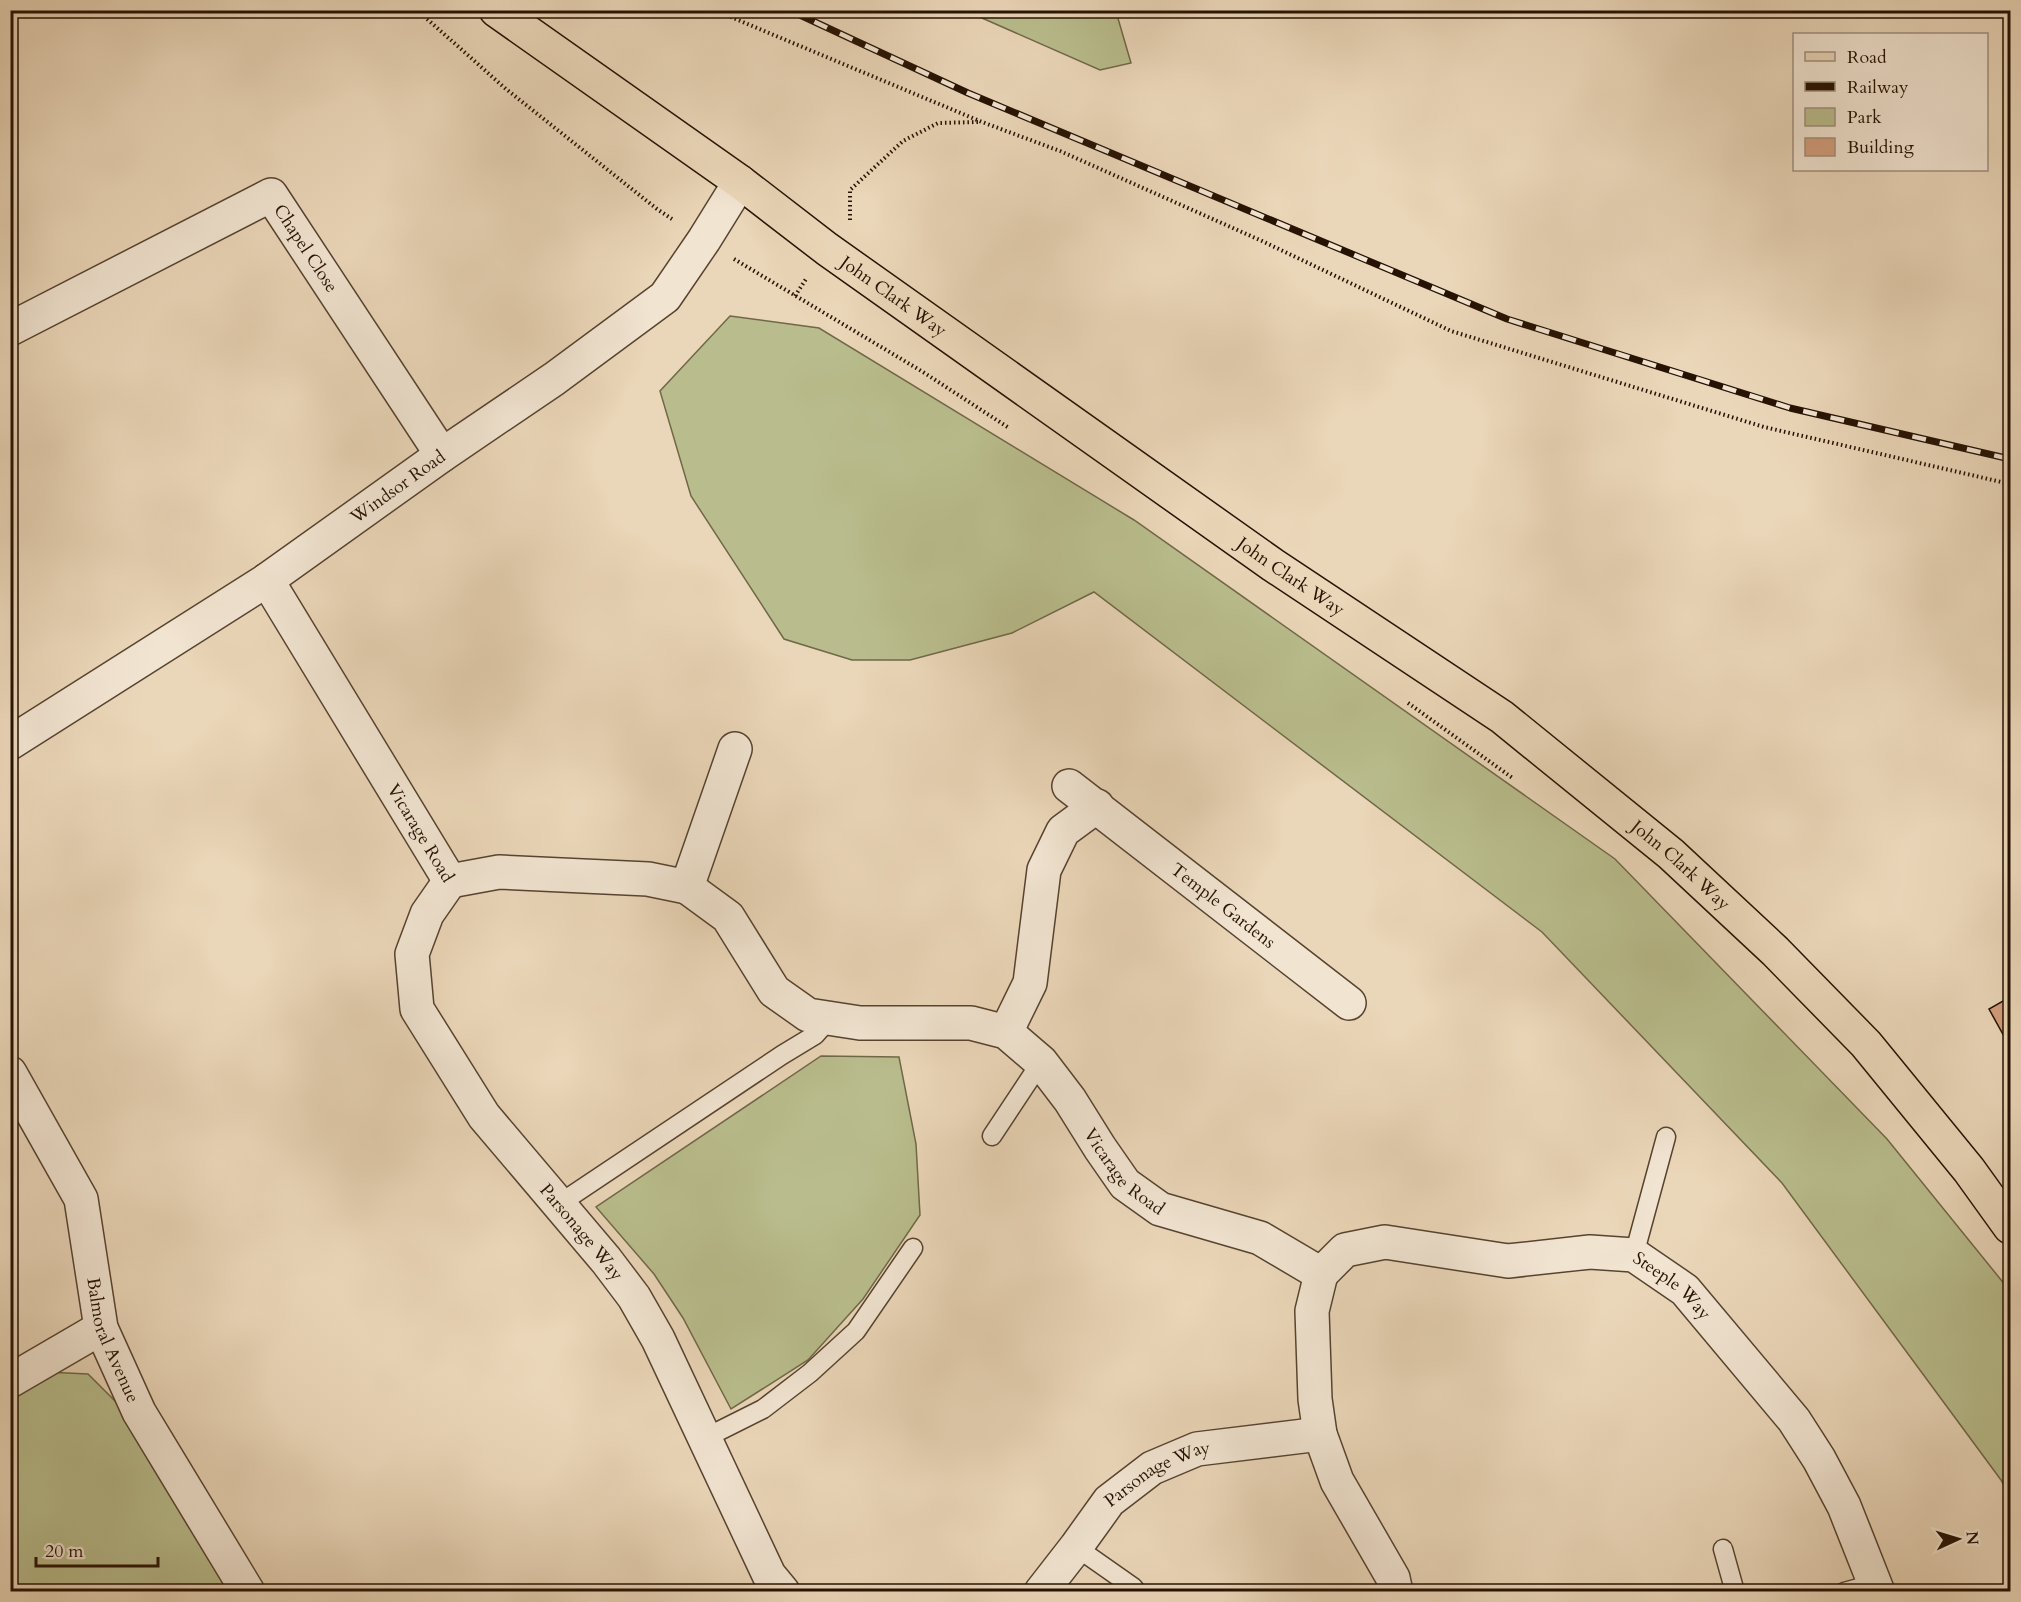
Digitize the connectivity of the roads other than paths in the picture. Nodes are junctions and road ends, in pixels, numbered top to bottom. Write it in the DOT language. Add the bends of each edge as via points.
graph roads {
  1 [pos="496,10"];
  2 [pos="740,182"];
  3 [pos="10,329"];
  4 [pos="442,455"];
  5 [pos="267,580"];
  6 [pos="10,742"];
  7 [pos="735,749"];
  8 [pos="1069,786"];
  9 [pos="1097,806"];
  10 [pos="450,881"];
  11 [pos="687,887"];
  12 [pos="1349,1003"];
  13 [pos="830,1018"];
  14 [pos="1005,1032"];
  15 [pos="1041,1062"];
  16 [pos="10,1073"];
  17 [pos="992,1136"];
  18 [pos="1666,1137"];
  19 [pos="559,1204"];
  20 [pos="2010,1227"];
  21 [pos="913,1248"];
  22 [pos="1634,1255"];
  23 [pos="1321,1274"];
  24 [pos="100,1328"];
  25 [pos="10,1381"];
  26 [pos="1320,1434"];
  27 [pos="705,1437"];
  28 [pos="1076,1547"];
  29 [pos="1723,1549"];
  30 [pos="1865,1589"];
  31 [pos="248,1592"];
  32 [pos="783,1592"];
  33 [pos="1041,1592"];
  34 [pos="1137,1592"];
  35 [pos="1396,1592"];
  36 [pos="1735,1592"];
  1 -- 2 [label="main road, John Clark Way"];
  2 -- 4 [label="street, Windsor Road" via="664,297 554,380"];
  2 -- 20 [label="main road, John Clark Way" via="827,249 1273,565 1502,717 1671,854 1775,951 1866,1044 1969,1170"];
  3 -- 4 [label="street, Chapel Close" via="271,195"];
  4 -- 5 [label="street, Windsor Road"];
  5 -- 6 [label="street, Windsor Road"];
  5 -- 10 [label="street, Vicarage Road"];
  7 -- 11 [label="street"];
  8 -- 9 [label="street, Temple Gardens"];
  9 -- 12 [label="street, Temple Gardens"];
  9 -- 14 [label="street" via="1063,831 1044,870 1030,983"];
  10 -- 11 [label="street, Vicarage Road" via="499,872 648,879"];
  10 -- 19 [label="street, Parsonage Way" via="427,914 412,954 417,1009 484,1116"];
  11 -- 13 [label="street, Vicarage Road" via="728,917 774,991 808,1015"];
  13 -- 14 [label="street, Vicarage Road" via="860,1023 971,1023"];
  13 -- 19 [label="lane" via="815,1035"];
  14 -- 15 [label="street, Vicarage Road"];
  15 -- 17 [label="lane"];
  15 -- 23 [label="street, Vicarage Road" via="1125,1184 1160,1209 1260,1238"];
  16 -- 24 [label="street, Balmoral Avenue" via="81,1199"];
  18 -- 22 [label="lane"];
  19 -- 27 [label="street, Parsonage Way" via="634,1297"];
  21 -- 27 [label="lane" via="855,1331 810,1373 763,1409"];
  22 -- 23 [label="street, Steeple Way" via="1590,1252 1508,1261 1385,1242 1345,1250"];
  22 -- 30 [label="street, Steeple Way" via="1685,1290 1794,1420 1844,1506"];
  23 -- 26 [label="street" via="1312,1311"];
  24 -- 25 [label="street"];
  24 -- 31 [label="street, Balmoral Avenue" via="139,1412"];
  26 -- 28 [label="street, Parsonage Way" via="1197,1449 1152,1468 1110,1501"];
  26 -- 35 [label="street" via="1337,1481 1393,1578"];
  27 -- 32 [label="street, Parsonage Way" via="769,1575"];
  28 -- 33 [label="street, Parsonage Way"];
  28 -- 34 [label="lane"];
  29 -- 36 [label="lane"];
}
